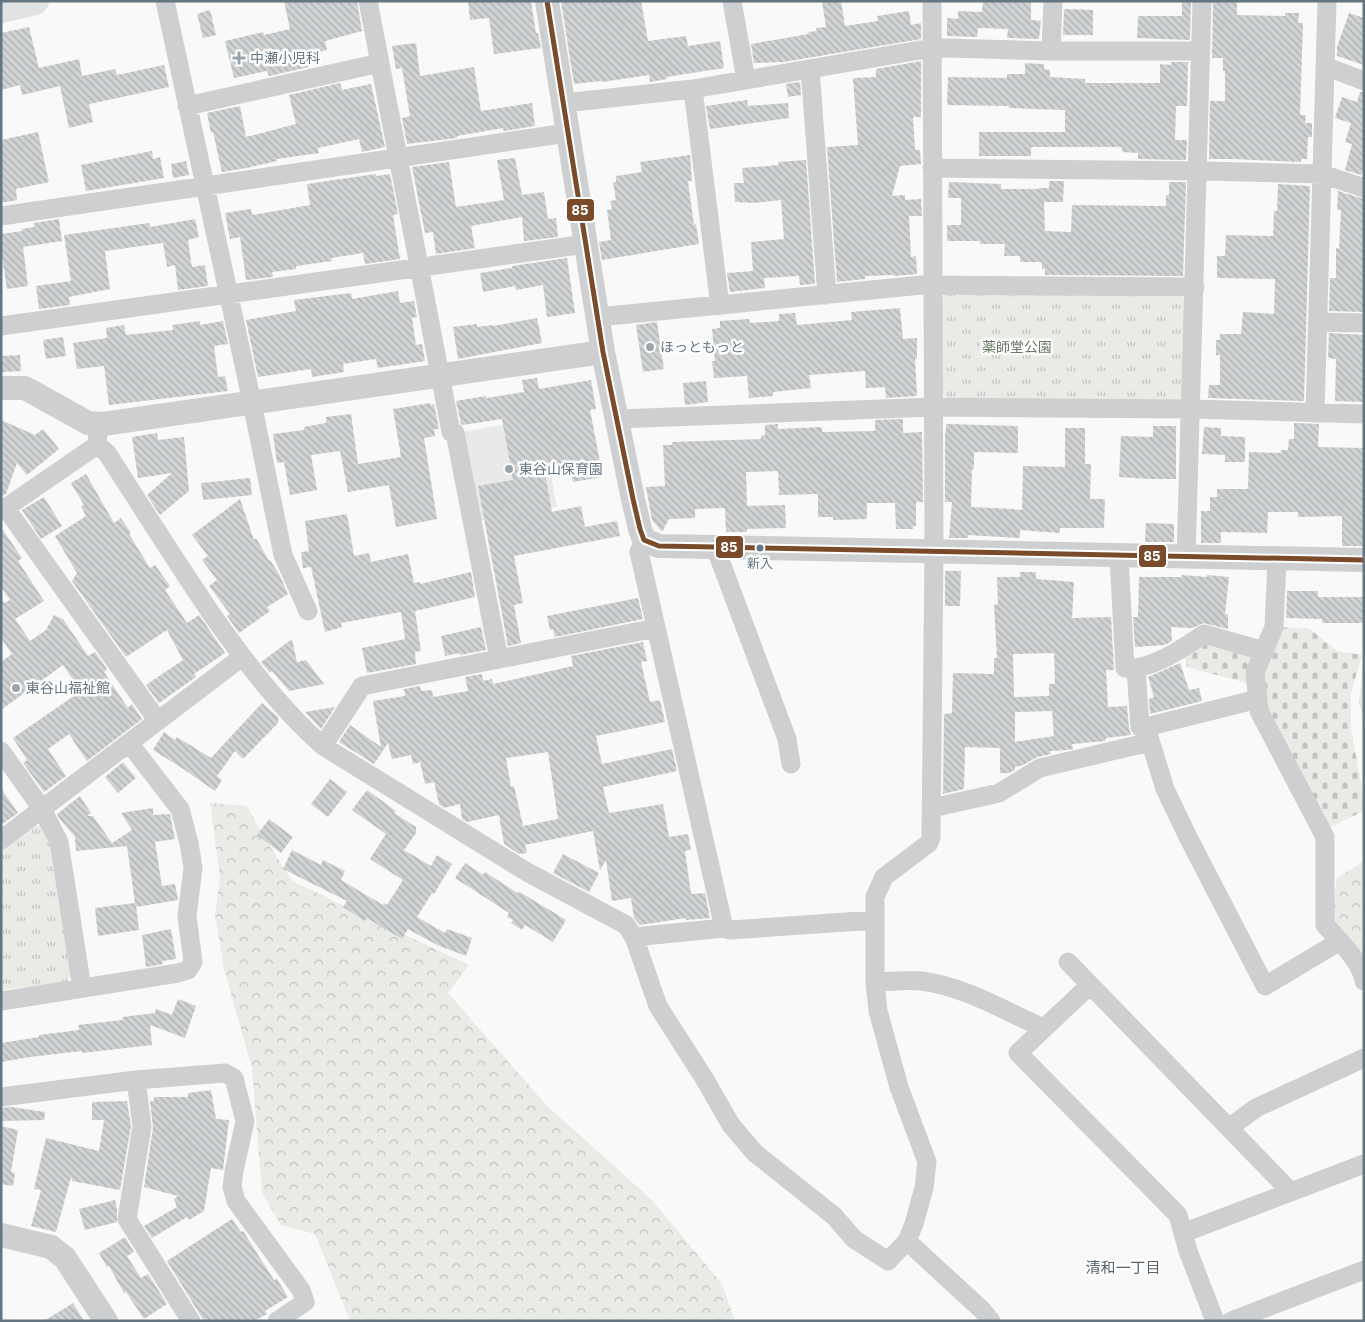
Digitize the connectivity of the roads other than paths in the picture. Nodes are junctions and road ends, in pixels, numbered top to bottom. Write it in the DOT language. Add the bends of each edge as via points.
graph roads {
  1 [pos="35,1"];
  2 [pos="165,1"];
  3 [pos="368,1"];
  4 [pos="547,1"];
  5 [pos="732,1"];
  6 [pos="932,1"];
  7 [pos="1053,1"];
  8 [pos="1202,1"];
  9 [pos="1326,1"];
  10 [pos="1,9"];
  11 [pos="932,49"];
  12 [pos="1051,51"];
  13 [pos="1201,51"];
  14 [pos="380,63"];
  15 [pos="1325,66"];
  16 [pos="810,69"];
  17 [pos="746,80"];
  18 [pos="1364,80"];
  19 [pos="693,89"];
  20 [pos="564,103"];
  21 [pos="187,106"];
  22 [pos="567,133"];
  23 [pos="398,158"];
  24 [pos="932,168"];
  25 [pos="1198,171"];
  26 [pos="1322,174"];
  27 [pos="204,186"];
  28 [pos="1364,188"];
  29 [pos="1,216"];
  30 [pos="586,244"];
  31 [pos="419,267"];
  32 [pos="933,285"];
  33 [pos="1195,287"];
  34 [pos="227,294"];
  35 [pos="827,296"];
  36 [pos="720,306"];
  37 [pos="598,317"];
  38 [pos="1318,322"];
  39 [pos="1364,323"];
  40 [pos="1,326"];
  41 [pos="603,352"];
  42 [pos="440,375"];
  43 [pos="1,388"];
  44 [pos="252,401"];
  45 [pos="934,407"];
  46 [pos="1192,410"];
  47 [pos="1315,413"];
  48 [pos="1364,414"];
  49 [pos="617,419"];
  50 [pos="98,434"];
  51 [pos="3,509"];
  52 [pos="644,540"];
  53 [pos="715,547"];
  54 [pos="934,552"];
  55 [pos="1119,556"];
  56 [pos="1186,558"];
  57 [pos="1276,560"];
  58 [pos="1364,560"];
  59 [pos="308,611"];
  60 [pos="656,628"];
  61 [pos="1264,651"];
  62 [pos="242,657"];
  63 [pos="499,659"];
  64 [pos="1136,669"];
  65 [pos="1258,699"];
  66 [pos="158,721"];
  67 [pos="1148,735"];
  68 [pos="129,743"];
  69 [pos="323,746"];
  70 [pos="1,751"];
  71 [pos="791,764"];
  72 [pos="932,808"];
  73 [pos="42,809"];
  74 [pos="1,840"];
  75 [pos="875,920"];
  76 [pos="724,928"];
  77 [pos="634,937"];
  78 [pos="1340,941"];
  79 [pos="1068,962"];
  80 [pos="1364,981"];
  81 [pos="875,982"];
  82 [pos="1090,985"];
  83 [pos="82,988"];
  84 [pos="1,1001"];
  85 [pos="1044,1028"];
  86 [pos="1364,1058"];
  87 [pos="136,1080"];
  88 [pos="1,1096"];
  89 [pos="1229,1128"];
  90 [pos="1364,1164"];
  91 [pos="1291,1192"];
  92 [pos="1183,1233"];
  93 [pos="1,1235"];
  94 [pos="907,1240"];
  95 [pos="1364,1270"];
  96 [pos="106,1321"];
  97 [pos="191,1321"];
  98 [pos="277,1321"];
  99 [pos="991,1321"];
  100 [pos="1215,1321"];
  101 [pos="1231,1321"];
  1 -- 10 [label="main road"];
  2 -- 21 [label="street"];
  3 -- 14 [label="street"];
  4 -- 20 [label="street"];
  5 -- 17 [label="street"];
  6 -- 11 [label="street"];
  7 -- 12 [label="street"];
  8 -- 13 [label="street"];
  9 -- 15 [label="street"];
  11 -- 12 [label="street"];
  11 -- 16 [label="street"];
  11 -- 24 [label="street"];
  12 -- 13 [label="street"];
  13 -- 25 [label="street"];
  14 -- 21 [label="street"];
  14 -- 23 [label="street"];
  15 -- 18 [label="street"];
  15 -- 26 [label="street"];
  16 -- 17 [label="street"];
  16 -- 35 [label="street"];
  17 -- 19 [label="street"];
  19 -- 20 [label="street"];
  19 -- 36 [label="street"];
  20 -- 22 [label="street"];
  21 -- 27 [label="street"];
  22 -- 23 [label="street"];
  22 -- 30 [label="street"];
  23 -- 27 [label="street"];
  23 -- 31 [label="street"];
  24 -- 25 [label="street"];
  24 -- 32 [label="street"];
  25 -- 26 [label="street"];
  25 -- 33 [label="street"];
  26 -- 28 [label="street"];
  26 -- 38 [label="street"];
  27 -- 29 [label="street"];
  27 -- 34 [label="street"];
  30 -- 31 [label="street"];
  30 -- 37 [label="street"];
  31 -- 34 [label="street"];
  31 -- 42 [label="street"];
  32 -- 33 [label="street"];
  32 -- 35 [label="street"];
  32 -- 45 [label="street"];
  33 -- 46 [label="street"];
  34 -- 40 [label="street"];
  34 -- 44 [label="street"];
  35 -- 36 [label="street"];
  36 -- 37 [label="street"];
  37 -- 41 [label="street"];
  38 -- 39 [label="street"];
  38 -- 47 [label="street"];
  41 -- 42 [label="street"];
  41 -- 49 [label="street"];
  42 -- 44 [label="street"];
  42 -- 63 [label="street" via="451,432 455,433"];
  43 -- 50 [label="street" via="25,388 88,424"];
  44 -- 50 [label="street"];
  44 -- 59 [label="street" via="283,555"];
  45 -- 46 [label="street"];
  45 -- 49 [label="street"];
  45 -- 54 [label="street"];
  46 -- 47 [label="street"];
  46 -- 56 [label="street"];
  47 -- 48 [label="street"];
  49 -- 52 [label="street"];
  50 -- 51 [label="street"];
  50 -- 62 [label="street" via="107,454 188,580"];
  51 -- 66 [label="street"];
  52 -- 53 [label="street" via="659,546"];
  52 -- 60 [label="street" via="639,552"];
  53 -- 54 [label="street"];
  53 -- 71 [label="street" via="788,739"];
  54 -- 55 [label="street"];
  54 -- 72 [label="street"];
  55 -- 56 [label="street"];
  55 -- 64 [label="street" via="1125,668"];
  56 -- 57 [label="street"];
  57 -- 58 [label="street"];
  57 -- 61 [label="street" via="1274,627"];
  60 -- 63 [label="street"];
  60 -- 76 [label="street"];
  61 -- 64 [label="street" via="1204,634 1176,652"];
  61 -- 65 [label="street" via="1255,672"];
  62 -- 66 [label="street"];
  62 -- 69 [label="street" via="298,724"];
  63 -- 69 [label="street" via="362,686"];
  64 -- 67 [label="street" via="1140,726"];
  65 -- 67 [label="street"];
  65 -- 78 [label="street" via="1262,718 1325,837 1325,925"];
  66 -- 68 [label="street"];
  67 -- 72 [label="street" via="1040,768 999,793"];
  67 -- 78 [label="street" via="1165,789 1265,986"];
  68 -- 73 [label="street"];
  68 -- 83 [label="street" via="180,809 193,868 187,916 193,962 188,970 178,973"];
  69 -- 77 [label="street" via="527,872 626,925"];
  70 -- 73 [label="street"];
  72 -- 75 [label="street" via="929,843 884,878 875,897"];
  73 -- 74 [label="street"];
  73 -- 83 [label="street" via="60,842"];
  75 -- 76 [label="street"];
  75 -- 81 [label="street"];
  76 -- 77 [label="street"];
  77 -- 94 [label="street" via="658,1006 731,1125 745,1142 834,1216 854,1238 883,1258 888,1261"];
  78 -- 80 [label="street" via="1363,972"];
  79 -- 82 [label="street"];
  81 -- 85 [label="street" via="920,981 947,986"];
  81 -- 94 [label="street" via="878,1011 899,1087 927,1162 924,1188"];
  82 -- 85 [label="street"];
  82 -- 89 [label="street"];
  83 -- 84 [label="street"];
  85 -- 92 [label="street" via="1018,1053 1178,1215"];
  86 -- 89 [label="street" via="1256,1108"];
  87 -- 88 [label="street"];
  87 -- 97 [label="street" via="142,1126 127,1219"];
  87 -- 98 [label="street" via="225,1073 234,1078 245,1121 232,1187 236,1201 300,1290 305,1302"];
  89 -- 91 [label="street"];
  90 -- 91 [label="street"];
  91 -- 92 [label="street"];
  92 -- 100 [label="street"];
  93 -- 96 [label="street" via="51,1246 65,1258"];
  94 -- 99 [label="street"];
  95 -- 101 [label="street"];
}
